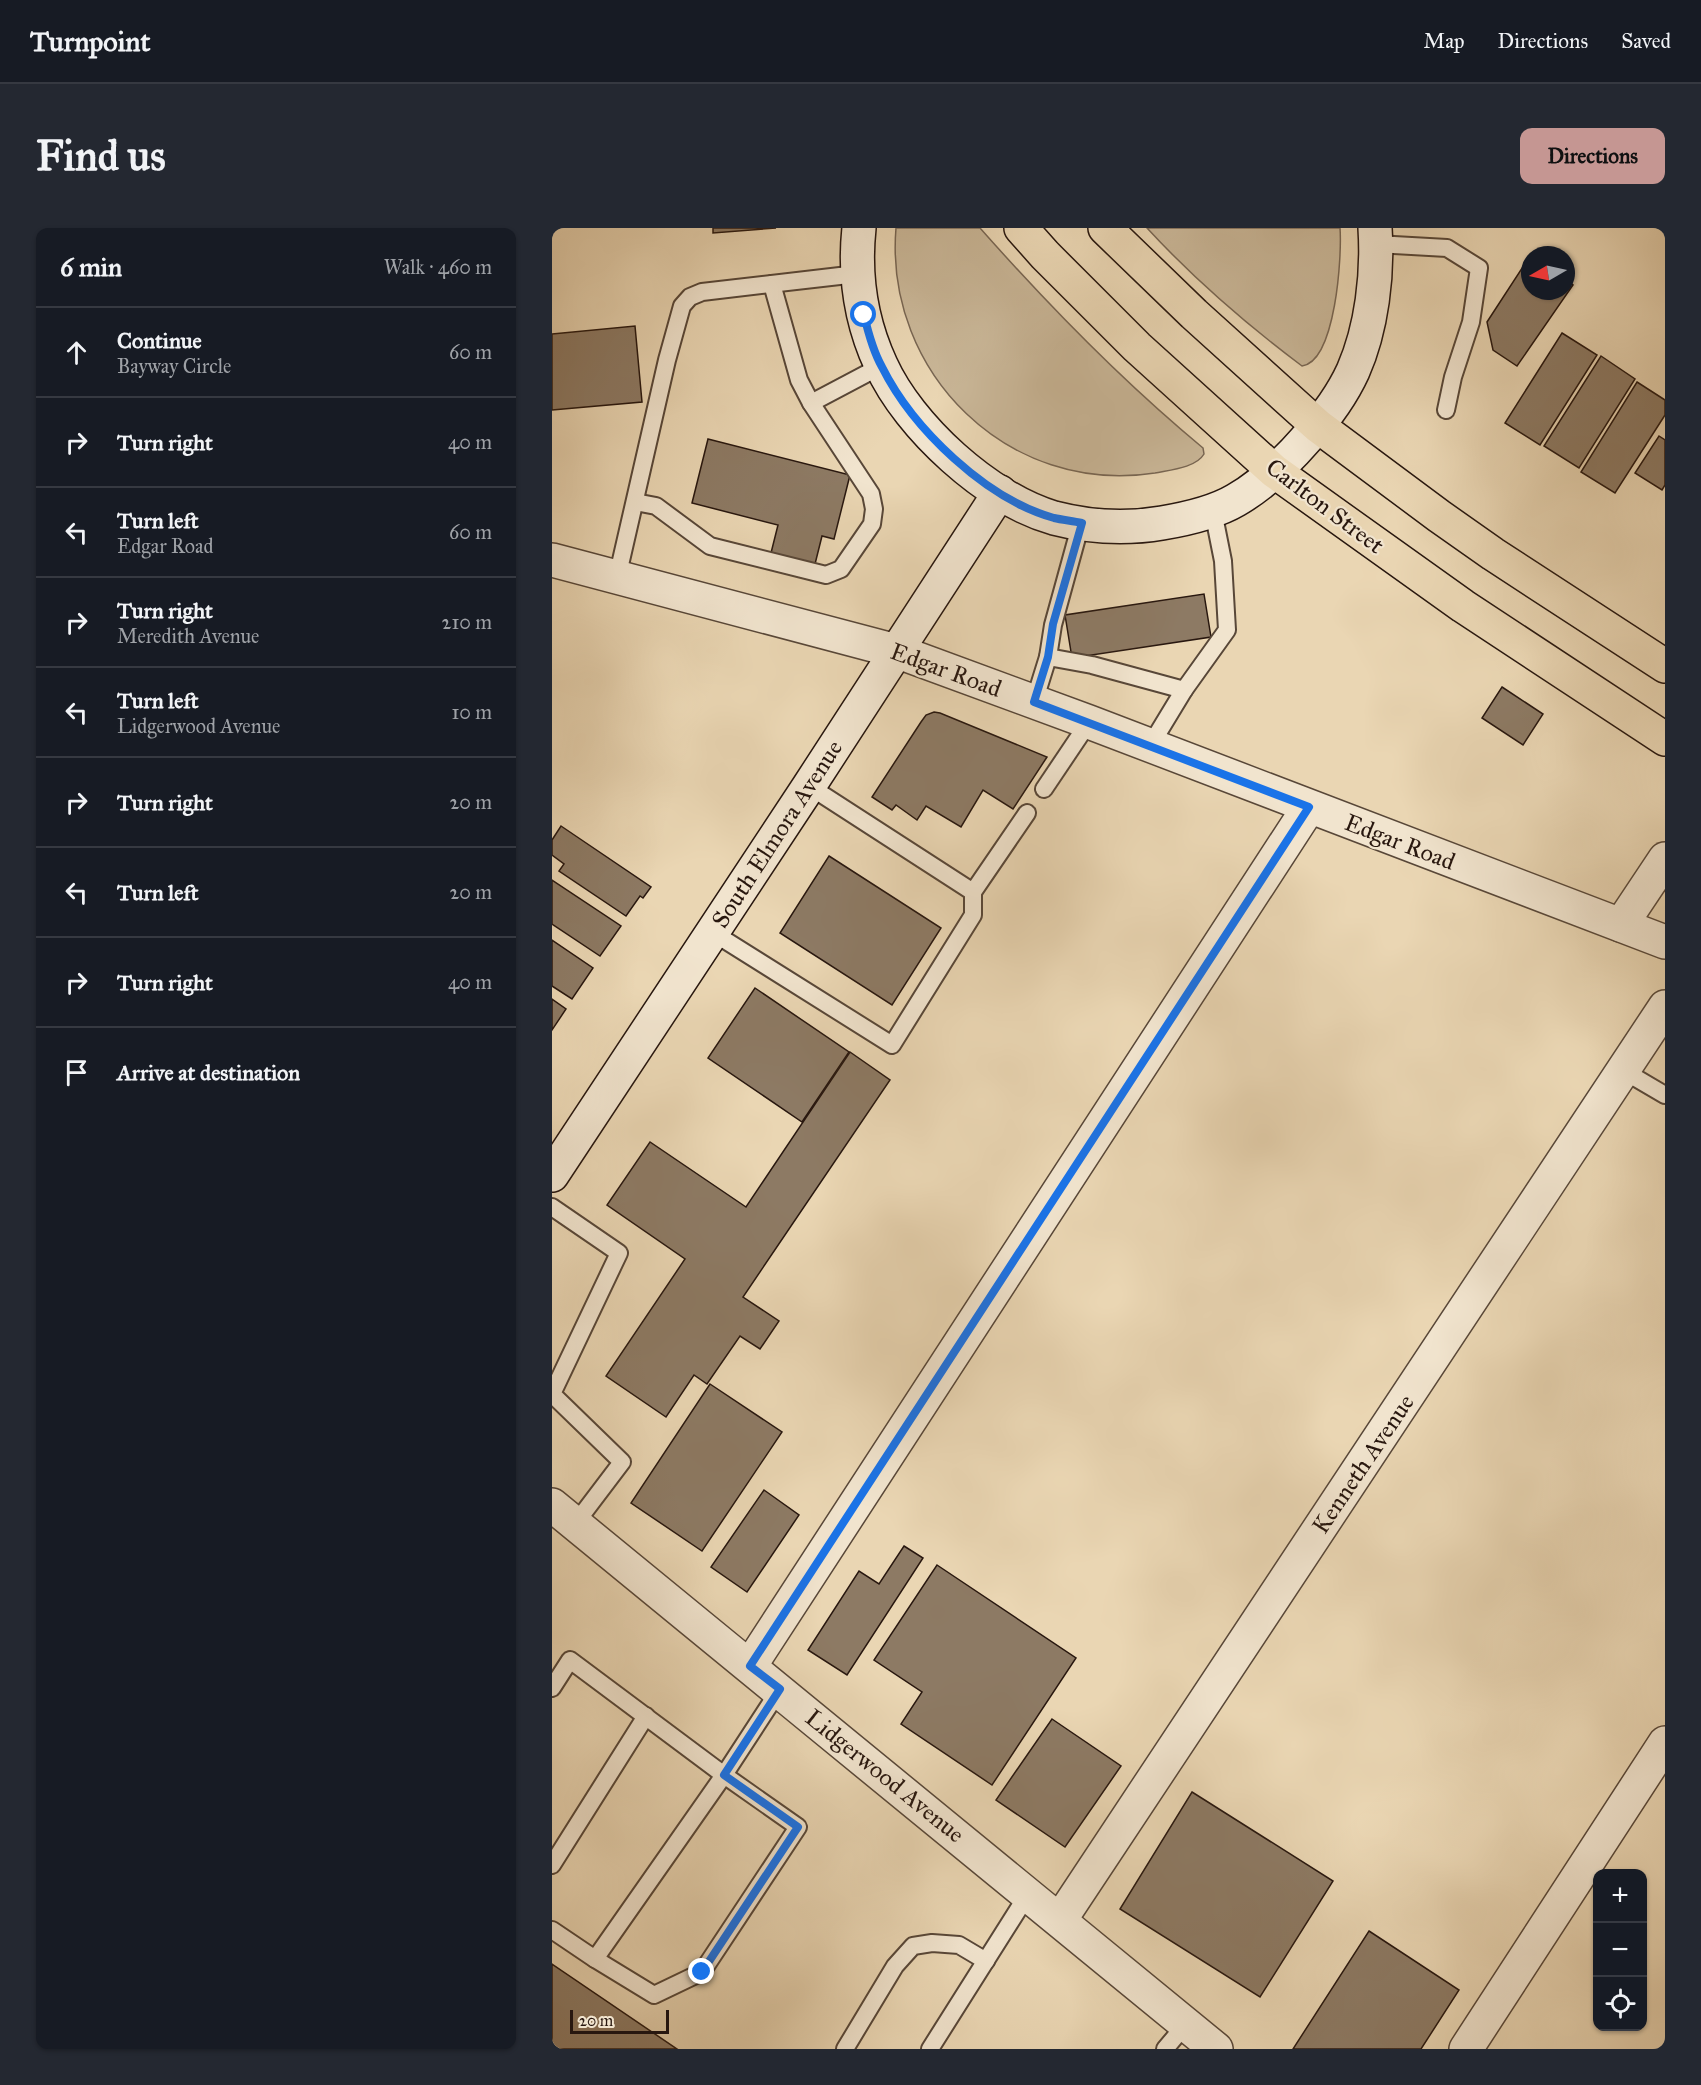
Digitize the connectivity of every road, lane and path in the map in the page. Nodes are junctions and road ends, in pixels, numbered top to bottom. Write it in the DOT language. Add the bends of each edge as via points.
graph roads {
  1 [pos="859,228"];
  2 [pos="1021,228"];
  3 [pos="1105,228"];
  4 [pos="1375,236"];
  5 [pos="857,274"];
  6 [pos="772,284"];
  7 [pos="881,366"];
  8 [pos="811,403"];
  9 [pos="1446,410"];
  10 [pos="1318,426"];
  11 [pos="1274,471"];
  12 [pos="1000,492"];
  13 [pos="634,502"];
  14 [pos="1213,510"];
  15 [pos="1082,523"];
  16 [pos="552,560"];
  17 [pos="617,578"];
  18 [pos="896,651"];
  19 [pos="1048,657"];
  20 [pos="1665,666"];
  21 [pos="1184,690"];
  22 [pos="1034,702"];
  23 [pos="1089,722"];
  24 [pos="1665,739"];
  25 [pos="1150,746"];
  26 [pos="809,786"];
  27 [pos="1044,789"];
  28 [pos="1309,807"];
  29 [pos="1027,813"];
  30 [pos="1665,859"];
  31 [pos="972,892"];
  32 [pos="1621,925"];
  33 [pos="712,932"];
  34 [pos="1665,942"];
  35 [pos="1662,1018"];
  36 [pos="1624,1071"];
  37 [pos="1665,1095"];
  38 [pos="552,1175"];
  39 [pos="552,1207"];
  40 [pos="564,1514"];
  41 [pos="750,1666"];
  42 [pos="552,1688"];
  43 [pos="780,1689"];
  44 [pos="646,1716"];
  45 [pos="1665,1743"];
  46 [pos="724,1775"];
  47 [pos="552,1865"];
  48 [pos="1029,1894"];
  49 [pos="1060,1920"];
  50 [pos="552,1930"];
  51 [pos="595,1959"];
  52 [pos="986,1961"];
  53 [pos="1185,2024"];
  54 [pos="845,2049"];
  55 [pos="930,2049"];
  56 [pos="1165,2049"];
  57 [pos="1216,2049"];
  58 [pos="1466,2049"];
  1 -- 5 [label="street"];
  2 -- 11 [label="highway, Carlton Street" via="1137,347"];
  3 -- 10 [label="highway"];
  4 -- 9 [label="lane" via="1447,248 1479,268 1471,322"];
  4 -- 10 [label="street" via="1374,283 1359,355 1344,387"];
  5 -- 6 [label="lane"];
  5 -- 7 [label="street" via="864,315"];
  6 -- 8 [label="lane" via="799,380"];
  6 -- 13 [label="lane" via="702,292 682,306"];
  7 -- 8 [label="lane"];
  7 -- 12 [label="street" via="923,428 958,462"];
  8 -- 13 [label="lane" via="871,494 874,509 872,524 841,568 826,575 710,546 656,506"];
  10 -- 11 [label="street"];
  10 -- 20 [label="highway" via="1475,541"];
  11 -- 14 [label="street" via="1235,501"];
  11 -- 24 [label="highway, Carlton Street" via="1462,606"];
  12 -- 15 [label="street" via="1042,513"];
  12 -- 18 [label="street, South Elmora Avenue"];
  13 -- 17 [label="lane"];
  14 -- 15 [label="street" via="1175,521 1127,527"];
  14 -- 21 [label="lane" via="1223,561 1227,630"];
  15 -- 19 [label="lane" via="1053,624"];
  16 -- 17 [label="street, Edgar Road"];
  17 -- 18 [label="street, Edgar Road"];
  18 -- 22 [label="street, Edgar Road"];
  18 -- 26 [label="street, South Elmora Avenue"];
  19 -- 21 [label="lane"];
  19 -- 22 [label="lane"];
  21 -- 25 [label="lane"];
  22 -- 23 [label="street, Edgar Road"];
  23 -- 25 [label="street, Edgar Road"];
  23 -- 27 [label="lane"];
  25 -- 28 [label="street, Edgar Road"];
  26 -- 31 [label="lane"];
  26 -- 33 [label="street, South Elmora Avenue"];
  28 -- 32 [label="street, Edgar Road"];
  28 -- 41 [label="street"];
  29 -- 31 [label="lane"];
  30 -- 32 [label="street"];
  31 -- 33 [label="lane" via="973,915 892,1045"];
  32 -- 34 [label="street, Edgar Road"];
  33 -- 38 [label="street, South Elmora Avenue"];
  35 -- 36 [label="street, Kenneth Avenue"];
  36 -- 37 [label="lane"];
  36 -- 49 [label="street, Kenneth Avenue"];
  39 -- 40 [label="lane" via="619,1253 552,1394 622,1462"];
  40 -- 41 [label="street, Lidgerwood Avenue"];
  41 -- 43 [label="street, Lidgerwood Avenue"];
  42 -- 44 [label="lane" via="570,1660"];
  43 -- 46 [label="lane"];
  43 -- 48 [label="street, Lidgerwood Avenue"];
  44 -- 46 [label="lane"];
  44 -- 47 [label="lane"];
  45 -- 58 [label="street"];
  46 -- 51 [label="lane"];
  46 -- 51 [label="lane" via="798,1827 702,1972 654,1995"];
  48 -- 49 [label="street, Lidgerwood Avenue"];
  48 -- 52 [label="lane"];
  49 -- 53 [label="street, Lidgerwood Avenue"];
  50 -- 51 [label="lane"];
  52 -- 54 [label="lane" via="959,1945 932,1942 913,1946 895,1966"];
  52 -- 55 [label="lane"];
  53 -- 56 [label="lane"];
  53 -- 57 [label="street, Lidgerwood Avenue"];
}
